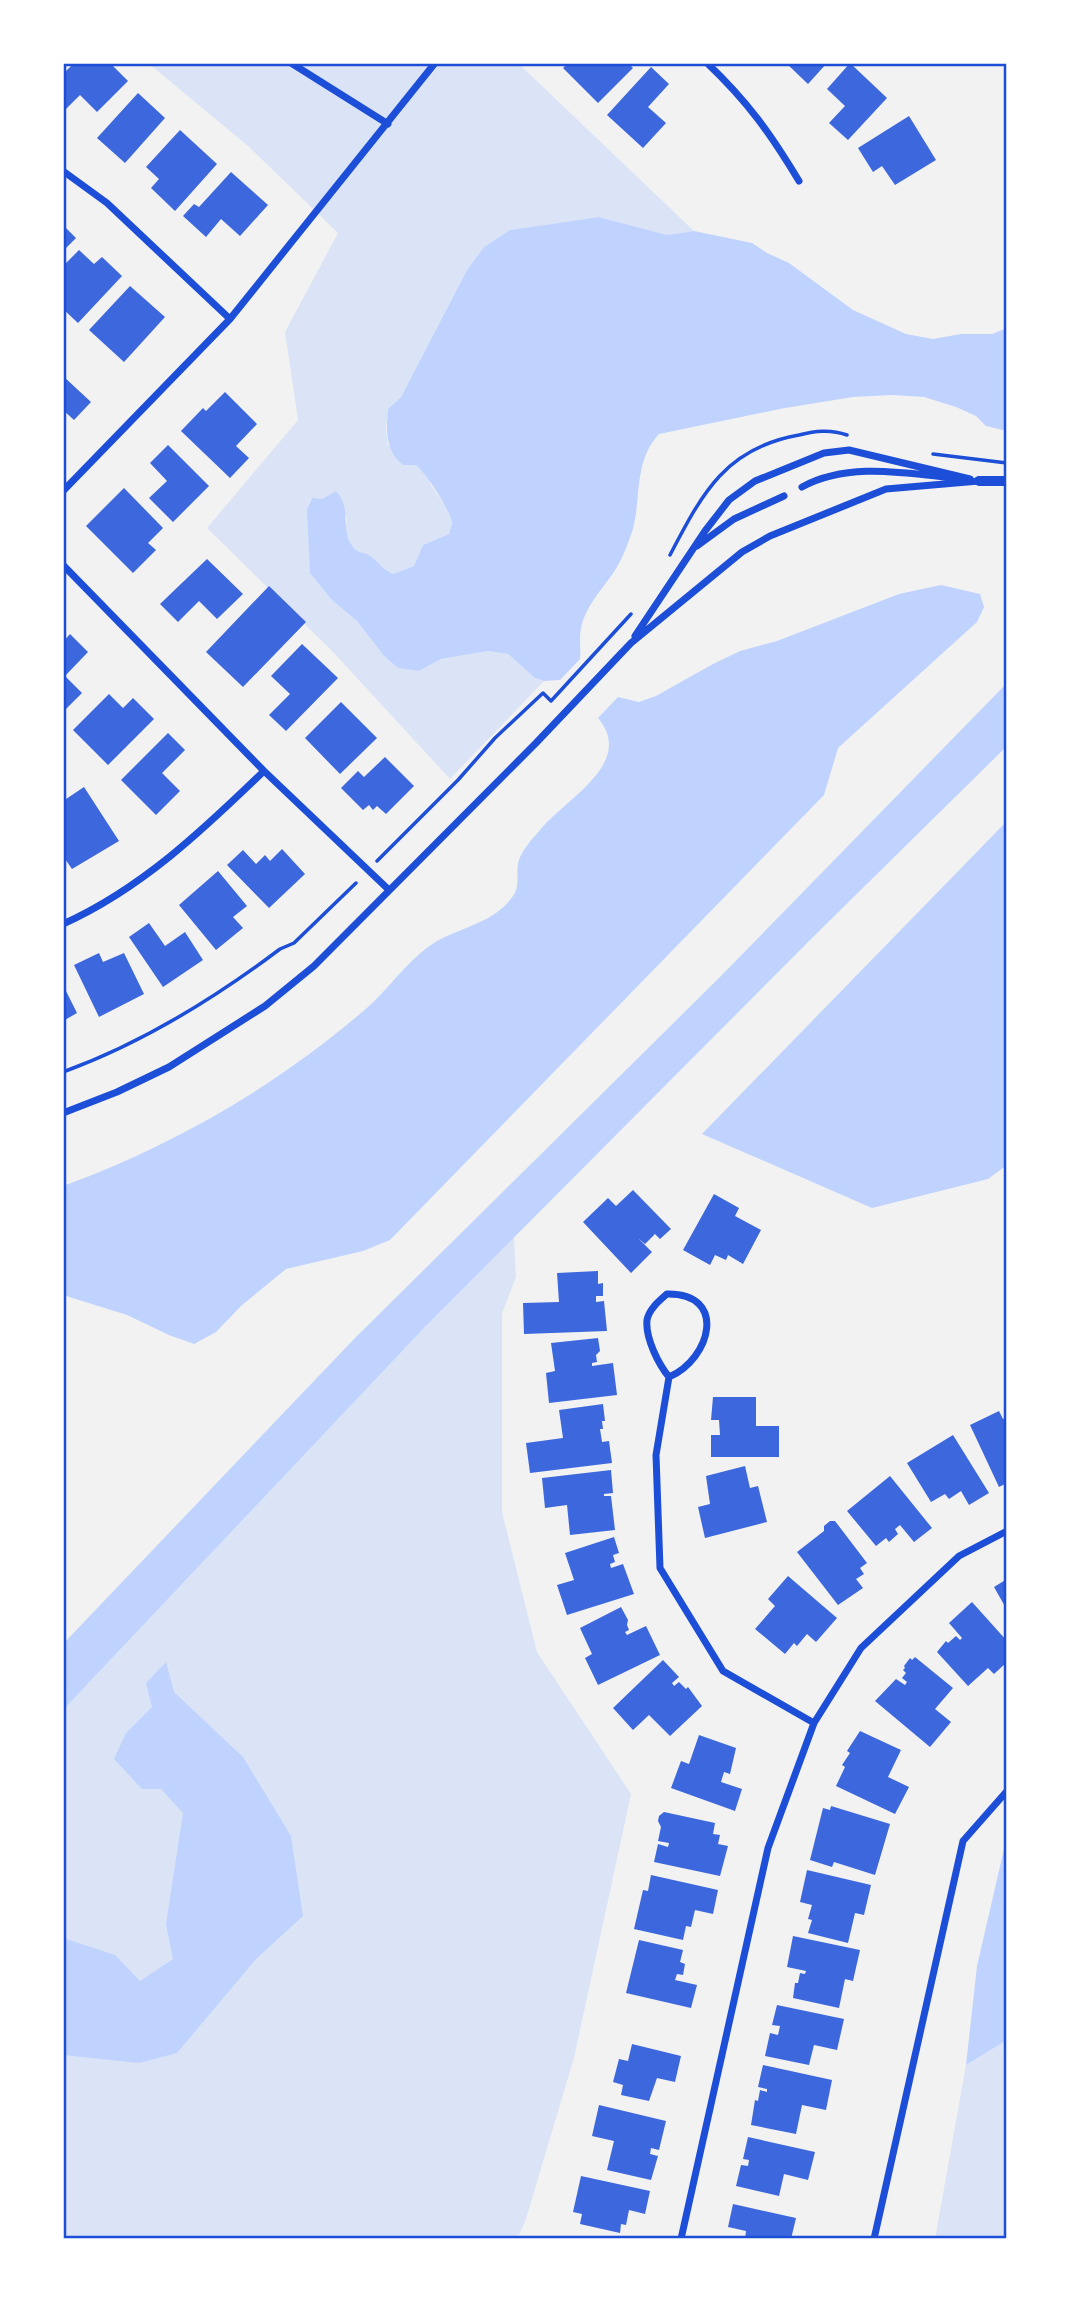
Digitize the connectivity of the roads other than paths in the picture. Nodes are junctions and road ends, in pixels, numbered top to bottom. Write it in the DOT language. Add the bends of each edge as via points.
graph roads {
  1 [pos="291,63"];
  2 [pos="435,63"];
  3 [pos="707,63"];
  4 [pos="387,124"];
  5 [pos="63,171"];
  6 [pos="799,181"];
  7 [pos="230,319"];
  8 [pos="979,481"];
  9 [pos="1007,481"];
  10 [pos="802,487"];
  11 [pos="63,491"];
  12 [pos="784,496"];
  13 [pos="691,551"];
  14 [pos="63,565"];
  15 [pos="631,643"];
  16 [pos="264,771"];
  17 [pos="389,890"];
  18 [pos="63,924"];
  19 [pos="63,1114"];
  20 [pos="669,1377"];
  21 [pos="1007,1531"];
  22 [pos="814,1723"];
  23 [pos="1007,1791"];
  24 [pos="681,2239"];
  25 [pos="874,2239"];
  1 -- 4 [label="street"];
  2 -- 4 [label="street"];
  3 -- 6 [label="street" via="768,130"];
  4 -- 7 [label="street"];
  5 -- 7 [label="street" via="107,203"];
  7 -- 11 [label="street"];
  8 -- 9 [label="street"];
  8 -- 10 [label="street" via="886,471 843,474"];
  8 -- 13 [label="street" via="849,450 824,453 746,487 729,500"];
  8 -- 15 [label="street" via="886,489 770,536 718,570"];
  12 -- 13 [label="street" via="734,519"];
  13 -- 15 [label="street"];
  14 -- 16 [label="street"];
  15 -- 17 [label="street"];
  16 -- 17 [label="street"];
  16 -- 18 [label="street" via="198,835 139,881"];
  17 -- 19 [label="street" via="314,966 265,1006 169,1067"];
  20 -- 20 [label="street" via="653,1351 647,1321 654,1305 667,1294 680,1294 699,1306 709,1328 688,1364"];
  20 -- 22 [label="street" via="656,1455 660,1568 723,1671"];
  21 -- 22 [label="street" via="959,1556 861,1648"];
  22 -- 24 [label="street" via="768,1848"];
  23 -- 25 [label="street" via="963,1841"];
}
